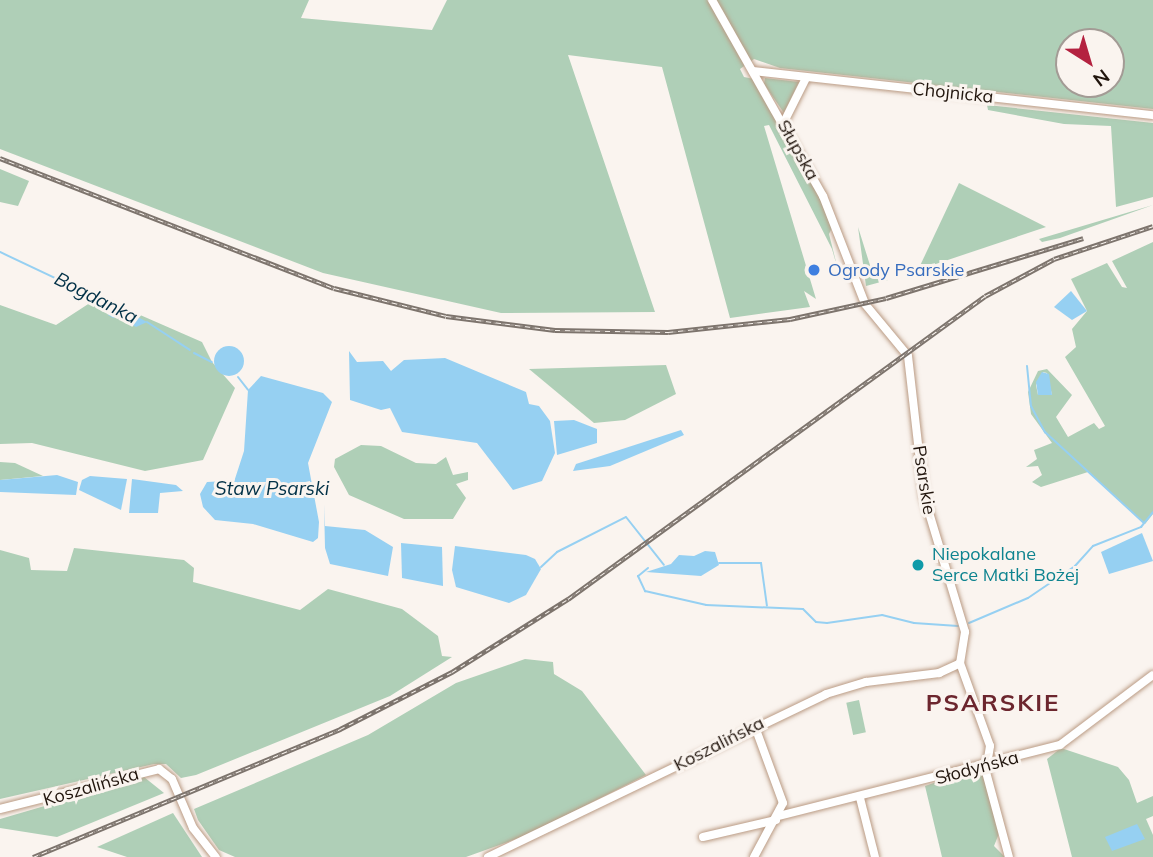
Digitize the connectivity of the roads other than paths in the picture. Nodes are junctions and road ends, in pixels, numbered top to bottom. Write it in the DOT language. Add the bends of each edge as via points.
graph roads {
  1 [pos="712,0"];
  2 [pos="753,71"];
  3 [pos="806,78"];
  4 [pos="1153,116"];
  5 [pos="783,124"];
  6 [pos="867,307"];
  7 [pos="960,663"];
  8 [pos="1153,675"];
  9 [pos="755,727"];
  10 [pos="990,746"];
  11 [pos="1010,759"];
  12 [pos="986,764"];
  13 [pos="860,798"];
  14 [pos="0,809"];
  15 [pos="778,818"];
  16 [pos="703,837"];
  17 [pos="216,857"];
  18 [pos="488,857"];
  19 [pos="754,857"];
  20 [pos="875,857"];
  21 [pos="1009,857"];
  1 -- 2 [label="street, Słupska"];
  2 -- 3 [label="street, Chojnicka"];
  2 -- 5 [label="street, Słupska"];
  3 -- 4 [label="street, Chojnicka"];
  3 -- 5 [label="street"];
  5 -- 6 [label="street, Słupska" via="837,225"];
  6 -- 7 [label="street, Psarskie" via="898,338 909,362 924,496 965,632"];
  7 -- 9 [label="street, Koszalińska" via="939,673 843,687"];
  7 -- 10 [label="street"];
  8 -- 11 [label="street, Słodyńska" via="1069,740"];
  9 -- 15 [label="street" via="782,793"];
  9 -- 18 [label="street, Koszalińska"];
  10 -- 11 [label="street"];
  10 -- 12 [label="street"];
  11 -- 12 [label="street, Słodyńska"];
  12 -- 13 [label="street, Słodyńska"];
  12 -- 21 [label="street"];
  13 -- 15 [label="street, Słodyńska"];
  13 -- 20 [label="street"];
  14 -- 17 [label="street, Koszalińska" via="159,769 172,779 193,828"];
  15 -- 16 [label="street, Słodyńska"];
  15 -- 19 [label="street"];
}
